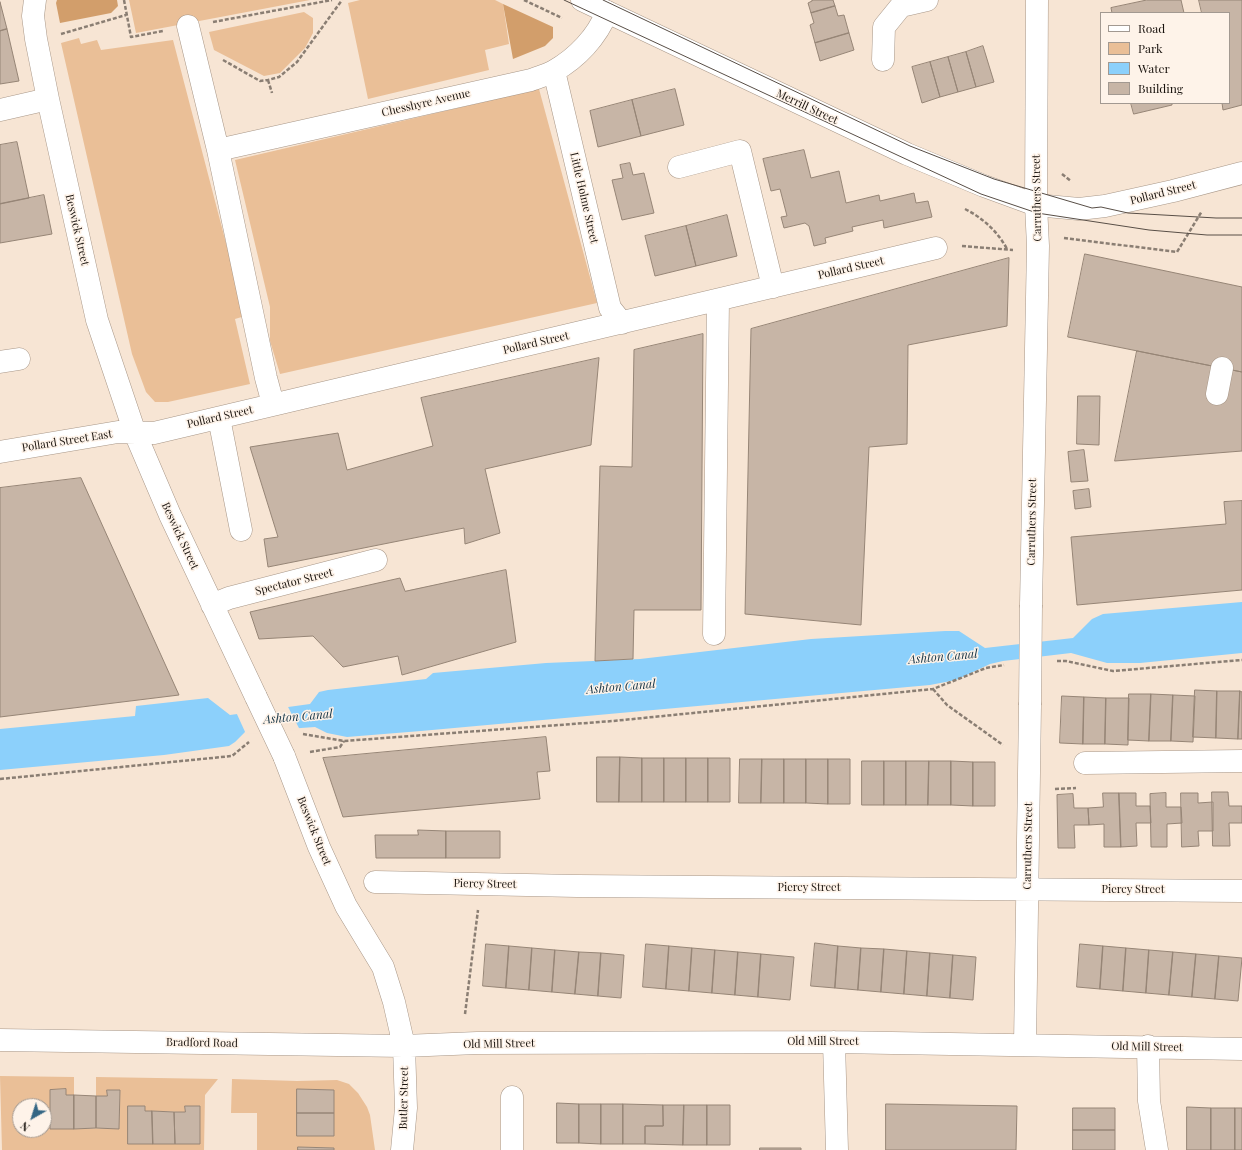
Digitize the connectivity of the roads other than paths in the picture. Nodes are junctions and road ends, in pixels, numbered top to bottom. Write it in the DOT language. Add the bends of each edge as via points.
graph roads {
  1 [pos="35,0"];
  2 [pos="582,0"];
  3 [pos="927,0"];
  4 [pos="1037,0"];
  5 [pos="900,3"];
  6 [pos="607,12"];
  7 [pos="188,26"];
  8 [pos="883,60"];
  9 [pos="554,71"];
  10 [pos="48,99"];
  11 [pos="0,110"];
  12 [pos="218,150"];
  13 [pos="680,167"];
  14 [pos="1242,173"];
  15 [pos="1036,204"];
  16 [pos="936,248"];
  17 [pos="773,287"];
  18 [pos="718,300"];
  19 [pos="622,322"];
  20 [pos="1222,368"];
  21 [pos="1217,394"];
  22 [pos="273,404"];
  23 [pos="219,418"];
  24 [pos="135,433"];
  25 [pos="0,452"];
  26 [pos="241,530"];
  27 [pos="376,560"];
  28 [pos="212,605"];
  29 [pos="714,634"];
  30 [pos="1242,761"];
  31 [pos="1085,763"];
  32 [pos="375,882"];
  33 [pos="1028,890"];
  34 [pos="1242,891"];
  35 [pos="0,1040"];
  36 [pos="834,1042"];
  37 [pos="1025,1044"];
  38 [pos="404,1046"];
  39 [pos="1148,1046"];
  40 [pos="1242,1049"];
  41 [pos="512,1097"];
  42 [pos="402,1150"];
  43 [pos="512,1150"];
  44 [pos="837,1150"];
  45 [pos="1157,1150"];
  1 -- 10 [label="street, Beswick Street" via="33,16 36,39"];
  2 -- 6 [label="street, Merrill Street"];
  3 -- 5 [label="street"];
  4 -- 15 [label="street, Carruthers Street"];
  5 -- 8 [label="street" via="884,27"];
  6 -- 9 [label="street, Chesshyre Avenue" via="595,35 576,55"];
  6 -- 15 [label="street, Merrill Street" via="906,154"];
  7 -- 12 [label="street"];
  9 -- 12 [label="street, Chesshyre Avenue" via="531,80"];
  9 -- 19 [label="street, Little Holme Street" via="610,308"];
  10 -- 11 [label="street"];
  10 -- 24 [label="street, Beswick Street" via="97,320"];
  12 -- 22 [label="street"];
  13 -- 17 [label="street" via="740,151"];
  14 -- 15 [label="street, Pollard Street" via="1099,207 1079,209"];
  15 -- 33 [label="street, Carruthers Street, bridge" via="1038,246"];
  16 -- 17 [label="street, Pollard Street"];
  17 -- 18 [label="street, Pollard Street"];
  18 -- 19 [label="street, Pollard Street"];
  18 -- 29 [label="street"];
  19 -- 22 [label="street, Pollard Street"];
  20 -- 21 [label="street"];
  22 -- 23 [label="street, Pollard Street"];
  23 -- 24 [label="street, Pollard Street" via="154,433"];
  23 -- 26 [label="street"];
  24 -- 25 [label="street, Pollard Street East" via="118,432"];
  24 -- 28 [label="street, Beswick Street"];
  27 -- 28 [label="street, Spectator Street" via="229,598"];
  28 -- 38 [label="street, Beswick Street, bridge" via="256,697 294,755 319,847 340,893 383,967"];
  30 -- 31 [label="street"];
  32 -- 33 [label="street, Piercy Street"];
  33 -- 34 [label="street, Piercy Street"];
  33 -- 37 [label="street, Carruthers Street"];
  35 -- 38 [label="street, Bradford Road"];
  36 -- 37 [label="street, Old Mill Street"];
  36 -- 38 [label="street, Old Mill Street"];
  36 -- 44 [label="street"];
  37 -- 39 [label="street, Old Mill Street"];
  38 -- 42 [label="street, Butler Street" via="406,1108"];
  39 -- 40 [label="street, Old Mill Street"];
  39 -- 45 [label="street" via="1149,1101"];
  41 -- 43 [label="street"];
}
